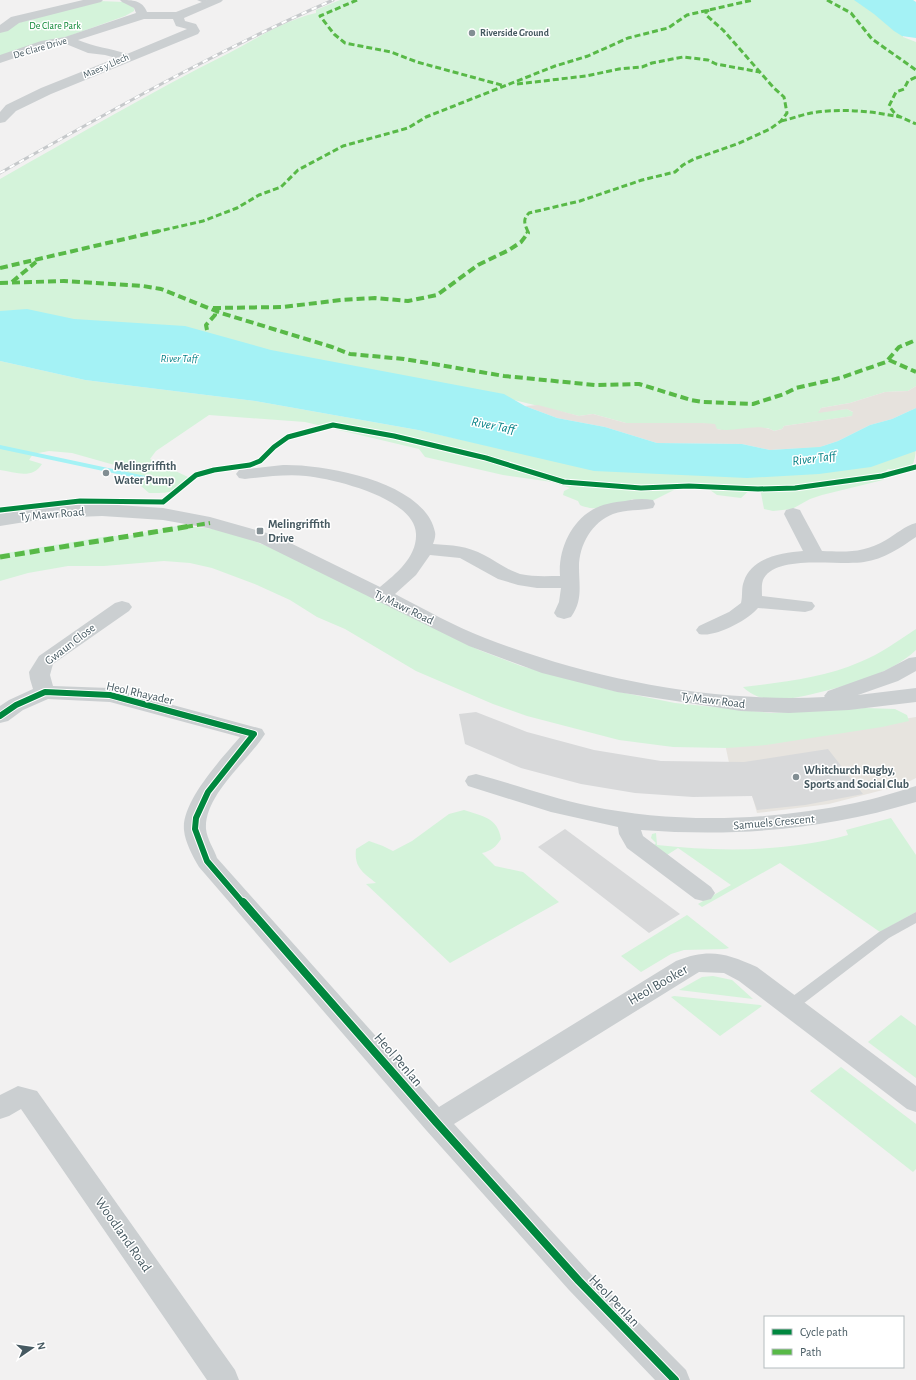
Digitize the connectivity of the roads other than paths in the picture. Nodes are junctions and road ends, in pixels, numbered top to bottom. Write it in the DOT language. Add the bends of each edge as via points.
graph roads {
  1 [pos="97,0"];
  2 [pos="126,0"];
  3 [pos="37,1"];
  4 [pos="209,1"];
  5 [pos="56,10"];
  6 [pos="143,15"];
  7 [pos="177,16"];
  8 [pos="0,29"];
  9 [pos="67,40"];
  10 [pos="126,58"];
  11 [pos="0,59"];
  12 [pos="5,106"];
  13 [pos="0,120"];
  14 [pos="245,474"];
  15 [pos="646,504"];
  16 [pos="793,514"];
  17 [pos="0,520"];
  18 [pos="916,529"];
  19 [pos="424,549"];
  20 [pos="816,557"];
  21 [pos="570,582"];
  22 [pos="380,596"];
  23 [pos="752,601"];
  24 [pos="805,606"];
  25 [pos="122,607"];
  26 [pos="564,613"];
  27 [pos="706,630"];
  28 [pos="916,663"];
  29 [pos="44,692"];
  30 [pos="916,695"];
  31 [pos="813,706"];
  32 [pos="0,716"];
  33 [pos="254,734"];
  34 [pos="476,781"];
  35 [pos="916,794"];
  36 [pos="629,821"];
  37 [pos="703,893"];
  38 [pos="916,917"];
  39 [pos="790,1006"];
  40 [pos="916,1101"];
  41 [pos="9,1102"];
  42 [pos="436,1122"];
  43 [pos="224,1380"];
  44 [pos="675,1380"];
  1 -- 5 [label="street"];
  2 -- 6 [label="street" via="139,6"];
  3 -- 5 [label="street"];
  4 -- 7 [label="street, De Clare Drive"];
  5 -- 8 [label="street" via="10,17 4,28"];
  6 -- 7 [label="street, De Clare Drive"];
  6 -- 9 [label="street, De Clare Drive"];
  7 -- 10 [label="street, Maes y Llech" via="180,23 192,27 194,31"];
  9 -- 10 [label="street" via="92,50 107,51"];
  9 -- 11 [label="street, De Clare Drive" via="45,44"];
  10 -- 12 [label="street, Maes y Llech"];
  12 -- 13 [label="street, Maes y Llech"];
  14 -- 19 [label="street" via="306,470 388,492 413,507 420,517 425,527"];
  15 -- 21 [label="street" via="604,511 591,518 574,542 570,556"];
  16 -- 20 [label="street"];
  17 -- 22 [label="street, Ty Mawr Road" via="50,512 95,510 193,519 267,539"];
  18 -- 20 [label="street" via="873,554"];
  19 -- 21 [label="street" via="470,555 497,572 518,579"];
  19 -- 22 [label="street" via="411,569"];
  20 -- 23 [label="street" via="791,559 768,565 755,575 751,587"];
  21 -- 26 [label="street" via="571,596"];
  22 -- 31 [label="street, Ty Mawr Road" via="476,642 549,668 609,683 701,699 742,704"];
  23 -- 24 [label="street"];
  23 -- 27 [label="street" via="746,609"];
  25 -- 29 [label="street, Gwaun Close" via="46,660 40,668 39,676"];
  28 -- 31 [label="street, Ty Mawr Road" via="891,676"];
  29 -- 32 [label="street, Heol Rhayader"];
  29 -- 33 [label="street, Heol Rhayader" via="110,695"];
  30 -- 31 [label="street, Ty Mawr Road"];
  33 -- 42 [label="street, Heol Penlan" via="203,798 197,813 195,830 207,861"];
  34 -- 36 [label="street, Samuels Crescent" via="520,797"];
  35 -- 36 [label="street, Samuels Crescent" via="813,819 720,826"];
  36 -- 37 [label="street" via="630,834 635,842"];
  38 -- 39 [label="lane" via="884,935"];
  39 -- 40 [label="street, Heol Booker"];
  39 -- 42 [label="street, Heol Booker" via="737,968 727,964 697,963 647,990"];
  41 -- 43 [label="street, Woodland Road" via="28,1098"];
  42 -- 44 [label="street, Heol Penlan" via="579,1281"];
}
